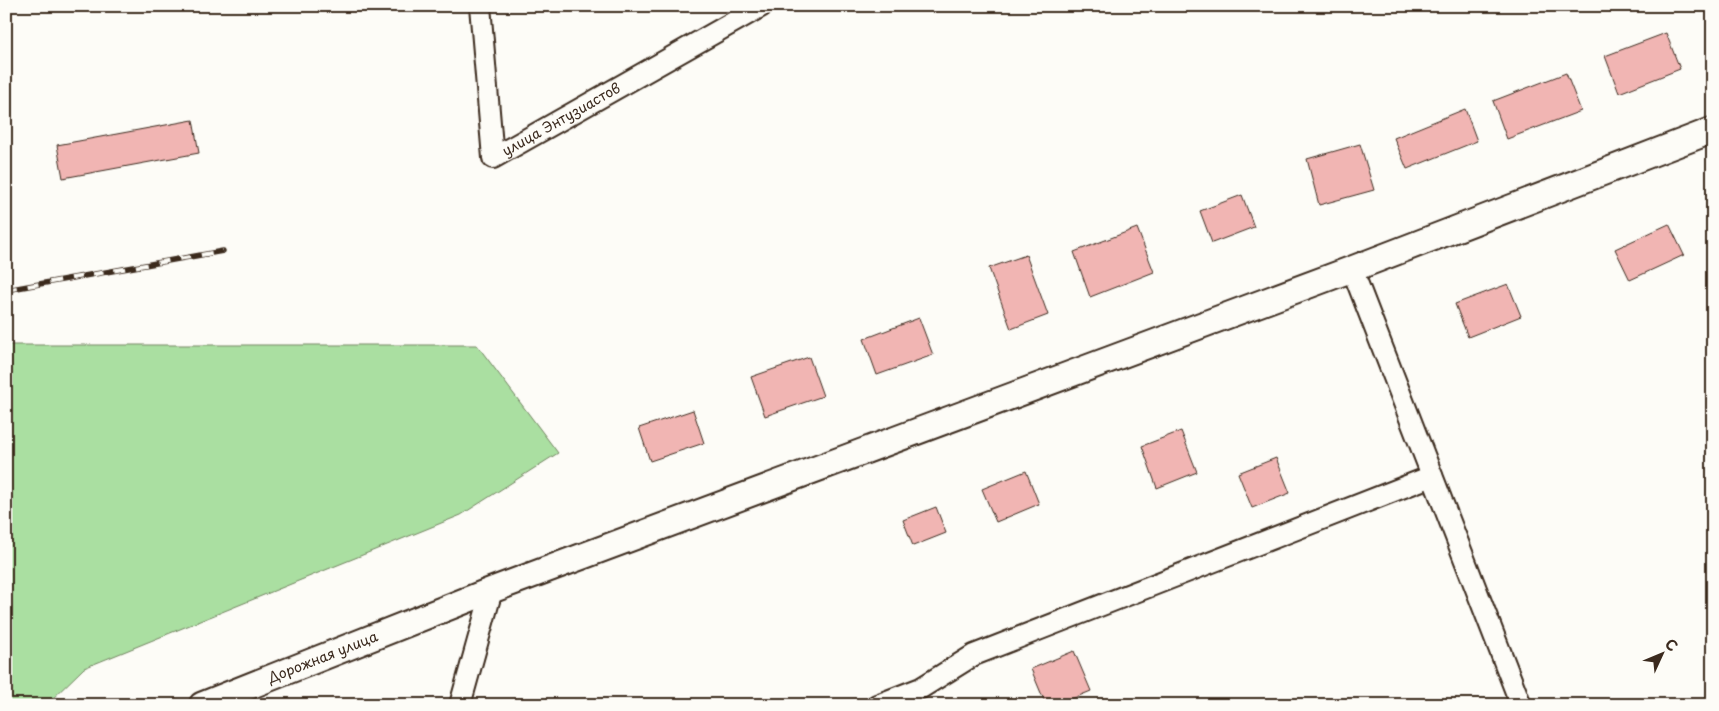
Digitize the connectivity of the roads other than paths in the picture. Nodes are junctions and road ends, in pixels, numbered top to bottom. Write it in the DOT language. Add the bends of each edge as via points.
graph roads {
  1 [pos="480,6"];
  2 [pos="762,6"];
  3 [pos="1713,130"];
  4 [pos="1352,269"];
  5 [pos="1432,476"];
  6 [pos="492,590"];
  7 [pos="202,705"];
  8 [pos="460,705"];
  9 [pos="877,705"];
  10 [pos="1521,705"];
  1 -- 2 [label="street, улица Энтузиастов" via="493,158"];
  3 -- 4 [label="street, Дорожная улица"];
  4 -- 5 [label="street"];
  4 -- 6 [label="street, Дорожная улица"];
  5 -- 9 [label="street" via="974,655 921,688"];
  5 -- 10 [label="street"];
  6 -- 7 [label="street, Дорожная улица"];
  6 -- 8 [label="street"];
}
